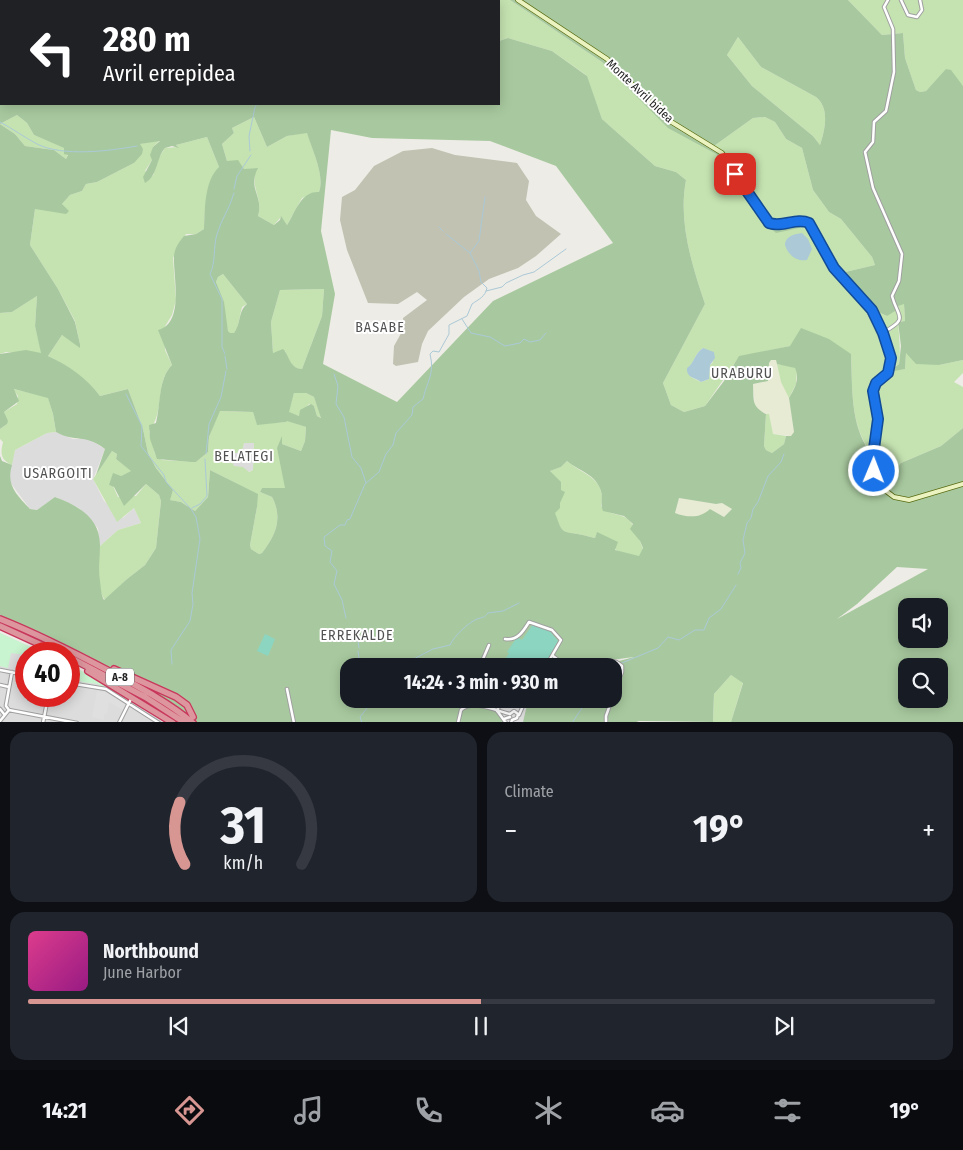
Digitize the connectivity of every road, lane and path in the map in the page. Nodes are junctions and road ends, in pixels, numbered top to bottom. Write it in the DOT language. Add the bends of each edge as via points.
graph roads {
  1 [pos="518,0"];
  2 [pos="888,0"];
  3 [pos="901,0"];
  4 [pos="920,0"];
  5 [pos="883,333"];
  6 [pos="963,484"];
  7 [pos="0,619"];
  8 [pos="0,626"];
  9 [pos="505,639"];
  10 [pos="36,642"];
  11 [pos="51,642"];
  12 [pos="489,645"];
  13 [pos="80,655"];
  14 [pos="553,656"];
  15 [pos="80,657"];
  16 [pos="483,658"];
  17 [pos="556,658"];
  18 [pos="80,664"];
  19 [pos="80,666"];
  20 [pos="0,670"];
  21 [pos="12,672"];
  22 [pos="15,673"];
  23 [pos="80,684"];
  24 [pos="0,685"];
  25 [pos="9,687"];
  26 [pos="287,689"];
  27 [pos="130,701"];
  28 [pos="6,706"];
  29 [pos="46,707"];
  30 [pos="464,708"];
  31 [pos="482,708"];
  32 [pos="498,708"];
  33 [pos="522,708"];
  34 [pos="609,708"];
  35 [pos="0,709"];
  36 [pos="9,710"];
  37 [pos="497,711"];
  38 [pos="4,714"];
  39 [pos="44,716"];
  40 [pos="518,716"];
  41 [pos="511,718"];
  42 [pos="504,719"];
  43 [pos="185,720"];
  44 [pos="193,720"];
  45 [pos="0,721"];
  46 [pos="43,722"];
  47 [pos="77,722"];
  48 [pos="119,722"];
  49 [pos="159,722"];
  50 [pos="173,722"];
  51 [pos="294,722"];
  52 [pos="458,722"];
  53 [pos="506,722"];
  54 [pos="606,722"];
  1 -- 5 [label="street, Monte Avril bidea" via="607,60 665,118 722,153 767,222 775,225 809,223 834,268 872,310"];
  2 -- 5 [label="street" via="884,7 892,22 894,72 886,111 874,122 873,142 865,151 873,188 902,256 899,281 892,295 899,320 896,326"];
  3 -- 4 [label="street" via="908,15 917,17 922,10"];
  5 -- 6 [label="street" via="891,362 888,373 876,383 873,391 878,419 873,461 878,480 890,495 909,500"];
  7 -- 11 [label="highway, A-8"];
  8 -- 10 [label="highway"];
  9 -- 14 [label="street" via="513,640 530,622 552,630 561,640"];
  12 -- 16 [label="street"];
  13 -- 44 [label="highway" via="176,697 187,705"];
  14 -- 17 [label="street"];
  15 -- 43 [label="highway, A-8" via="128,681"];
  18 -- 43 [label="highway, A-8"];
  19 -- 50 [label="highway"];
  20 -- 21 [label="street"];
  21 -- 22 [label="street"];
  21 -- 25 [label="street"];
  23 -- 27 [label="street" via="106,689"];
  24 -- 25 [label="street"];
  25 -- 28 [label="street"];
  26 -- 51 [label="street"];
  27 -- 48 [label="street"];
  27 -- 49 [label="street"];
  28 -- 35 [label="street"];
  28 -- 36 [label="street"];
  29 -- 39 [label="street"];
  30 -- 52 [label="street"];
  31 -- 37 [label="street"];
  32 -- 37 [label="street"];
  33 -- 40 [label="street"];
  34 -- 54 [label="street"];
  35 -- 38 [label="street"];
  36 -- 38 [label="street"];
  36 -- 39 [label="street"];
  37 -- 41 [label="street"];
  37 -- 42 [label="street"];
  38 -- 45 [label="street"];
  39 -- 46 [label="street"];
  39 -- 47 [label="street"];
  40 -- 41 [label="street"];
  40 -- 41 [label="street" via="516,712"];
  41 -- 42 [label="street"];
  42 -- 53 [label="street"];
  43 -- 44 [label="highway, A-8"];
}
